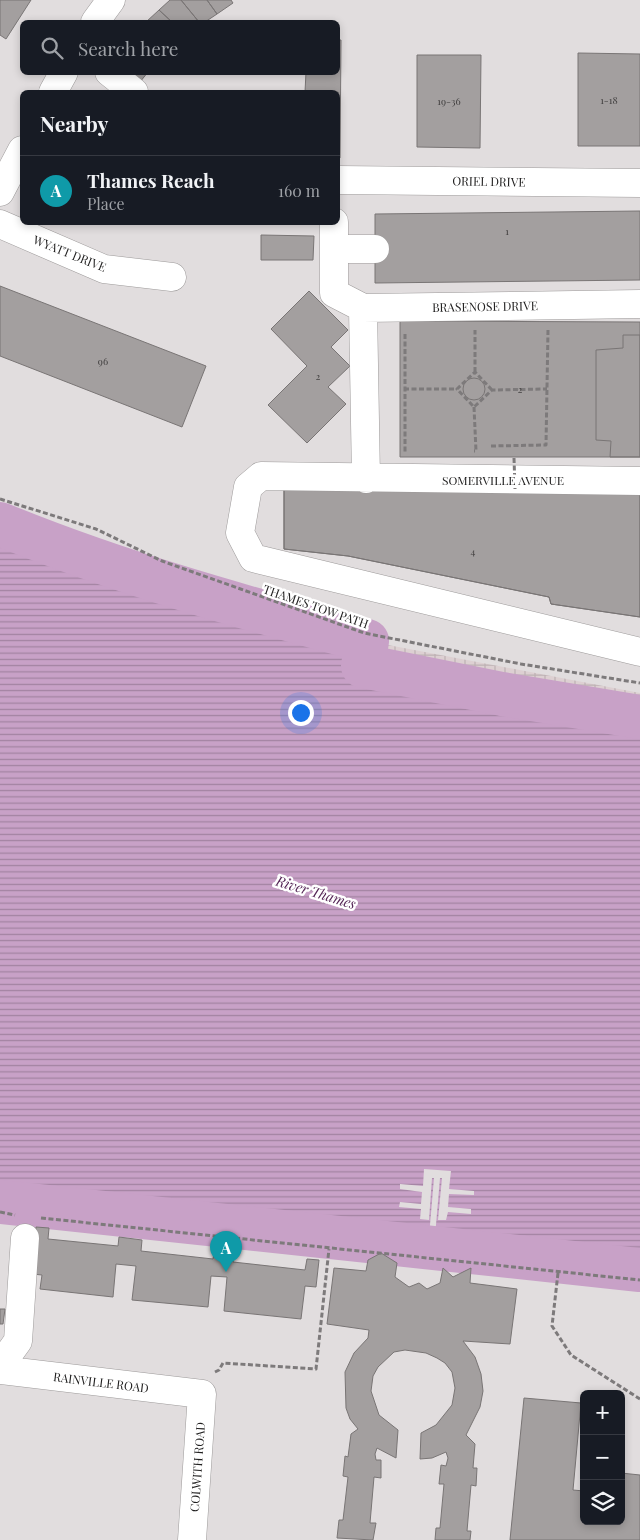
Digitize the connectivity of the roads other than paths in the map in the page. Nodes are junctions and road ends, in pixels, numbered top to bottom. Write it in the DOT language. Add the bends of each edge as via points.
graph roads {
  1 [pos="111,0"];
  2 [pos="96,20"];
  3 [pos="62,75"];
  4 [pos="113,75"];
  5 [pos="54,90"];
  6 [pos="132,90"];
  7 [pos="20,154"];
  8 [pos="340,180"];
  9 [pos="640,183"];
  10 [pos="0,192"];
  11 [pos="0,224"];
  12 [pos="334,225"];
  13 [pos="334,249"];
  14 [pos="375,249"];
  15 [pos="172,277"];
  16 [pos="640,304"];
  17 [pos="363,308"];
  18 [pos="366,479"];
  19 [pos="640,481"];
  20 [pos="640,652"];
  21 [pos="27,1224"];
  22 [pos="0,1368"];
  23 [pos="205,1385"];
  24 [pos="192,1540"];
  1 -- 2 [label="street"];
  3 -- 5 [label="street"];
  4 -- 6 [label="street"];
  7 -- 10 [label="street"];
  8 -- 9 [label="street, ORIEL DRIVE"];
  11 -- 15 [label="street, WYATT DRIVE" via="104,269"];
  12 -- 13 [label="street"];
  13 -- 14 [label="street"];
  13 -- 17 [label="street, BRASENOSE DRIVE" via="334,293"];
  16 -- 17 [label="street, BRASENOSE DRIVE"];
  17 -- 18 [label="street"];
  18 -- 19 [label="street, SOMERVILLE AVENUE"];
  18 -- 20 [label="street, SOMERVILLE AVENUE" via="261,476 248,487 240,533 253,558"];
  21 -- 22 [label="street" via="18,1341"];
  22 -- 23 [label="street, RAINVILLE ROAD"];
  23 -- 24 [label="street, COLWITH ROAD"];
}
